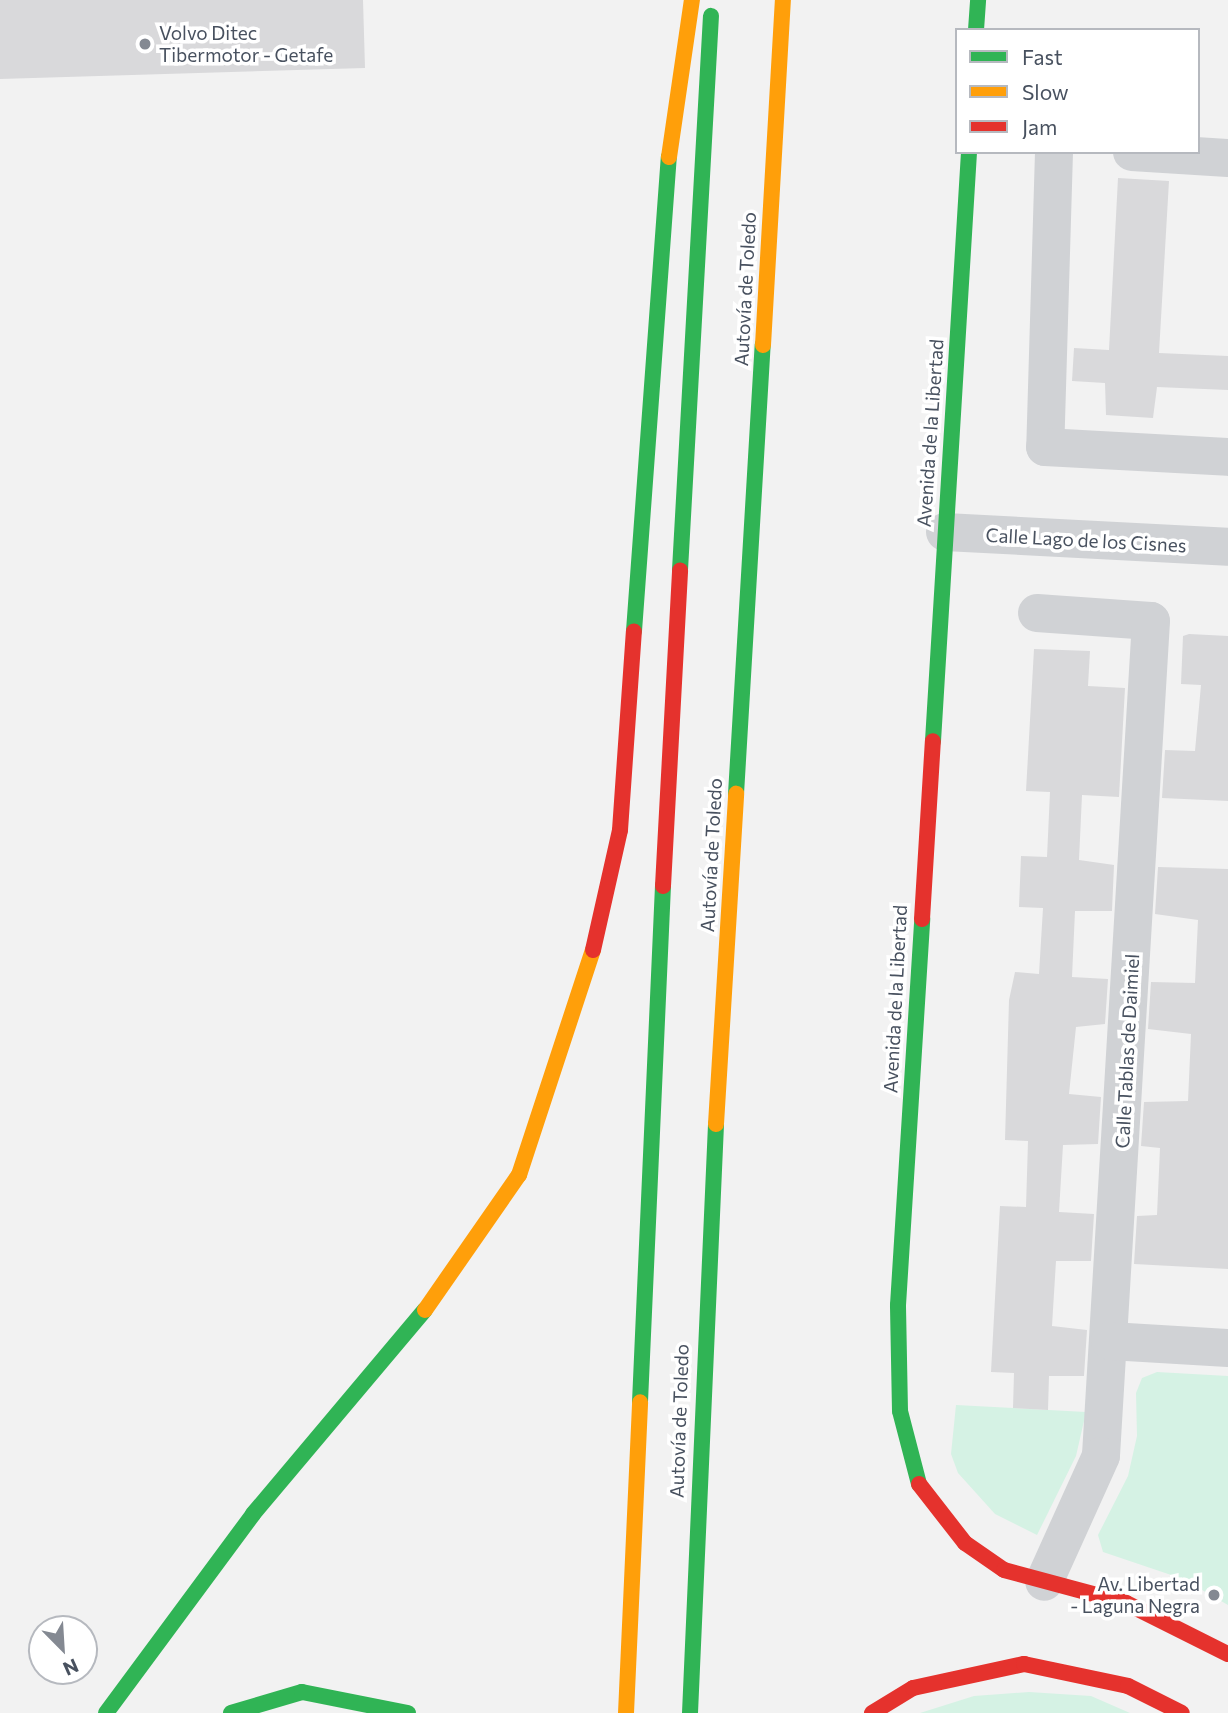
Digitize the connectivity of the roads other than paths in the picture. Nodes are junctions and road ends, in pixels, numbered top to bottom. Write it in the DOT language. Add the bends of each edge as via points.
graph roads {
  1 [pos="692,0"];
  2 [pos="712,0"];
  3 [pos="783,0"];
  4 [pos="978,0"];
  5 [pos="976,28"];
  6 [pos="969,154"];
  7 [pos="1054,154"];
  8 [pos="1164,154"];
  9 [pos="1228,158"];
  10 [pos="1228,457"];
  11 [pos="945,532"];
  12 [pos="1228,547"];
  13 [pos="1037,613"];
  14 [pos="1111,1341"];
  15 [pos="1228,1348"];
  16 [pos="1044,1582"];
  17 [pos="1228,1654"];
  18 [pos="107,1713"];
  19 [pos="231,1713"];
  20 [pos="408,1713"];
  21 [pos="626,1713"];
  22 [pos="690,1713"];
  23 [pos="872,1713"];
  24 [pos="1182,1713"];
  1 -- 18 [label="main road" via="670,140 620,830 589,970 519,1175 435,1299 253,1514"];
  2 -- 21 [label="main road, Autovía de Toledo" via="666,810"];
  3 -- 22 [label="main road, Autovía de Toledo" via="704,1333"];
  4 -- 5 [label="main road"];
  6 -- 11 [label="main road, Avenida de la Libertad"];
  7 -- 10 [label="street" via="1045,447"];
  8 -- 9 [label="street"];
  11 -- 12 [label="street, Calle Lago de los Cisnes"];
  11 -- 16 [label="main road, Avenida de la Libertad" via="898,1305 900,1411 917,1482 932,1509 965,1543 1004,1570"];
  13 -- 14 [label="street, Calle Tablas de Daimiel" via="1151,621"];
  14 -- 15 [label="street"];
  14 -- 16 [label="street, Calle Tablas de Daimiel" via="1101,1457"];
  16 -- 17 [label="main road, Avenida de la Libertad" via="1126,1602"];
  19 -- 20 [label="main road" via="302,1692"];
  23 -- 24 [label="main road" via="913,1688 1024,1664 1128,1686"];
}
